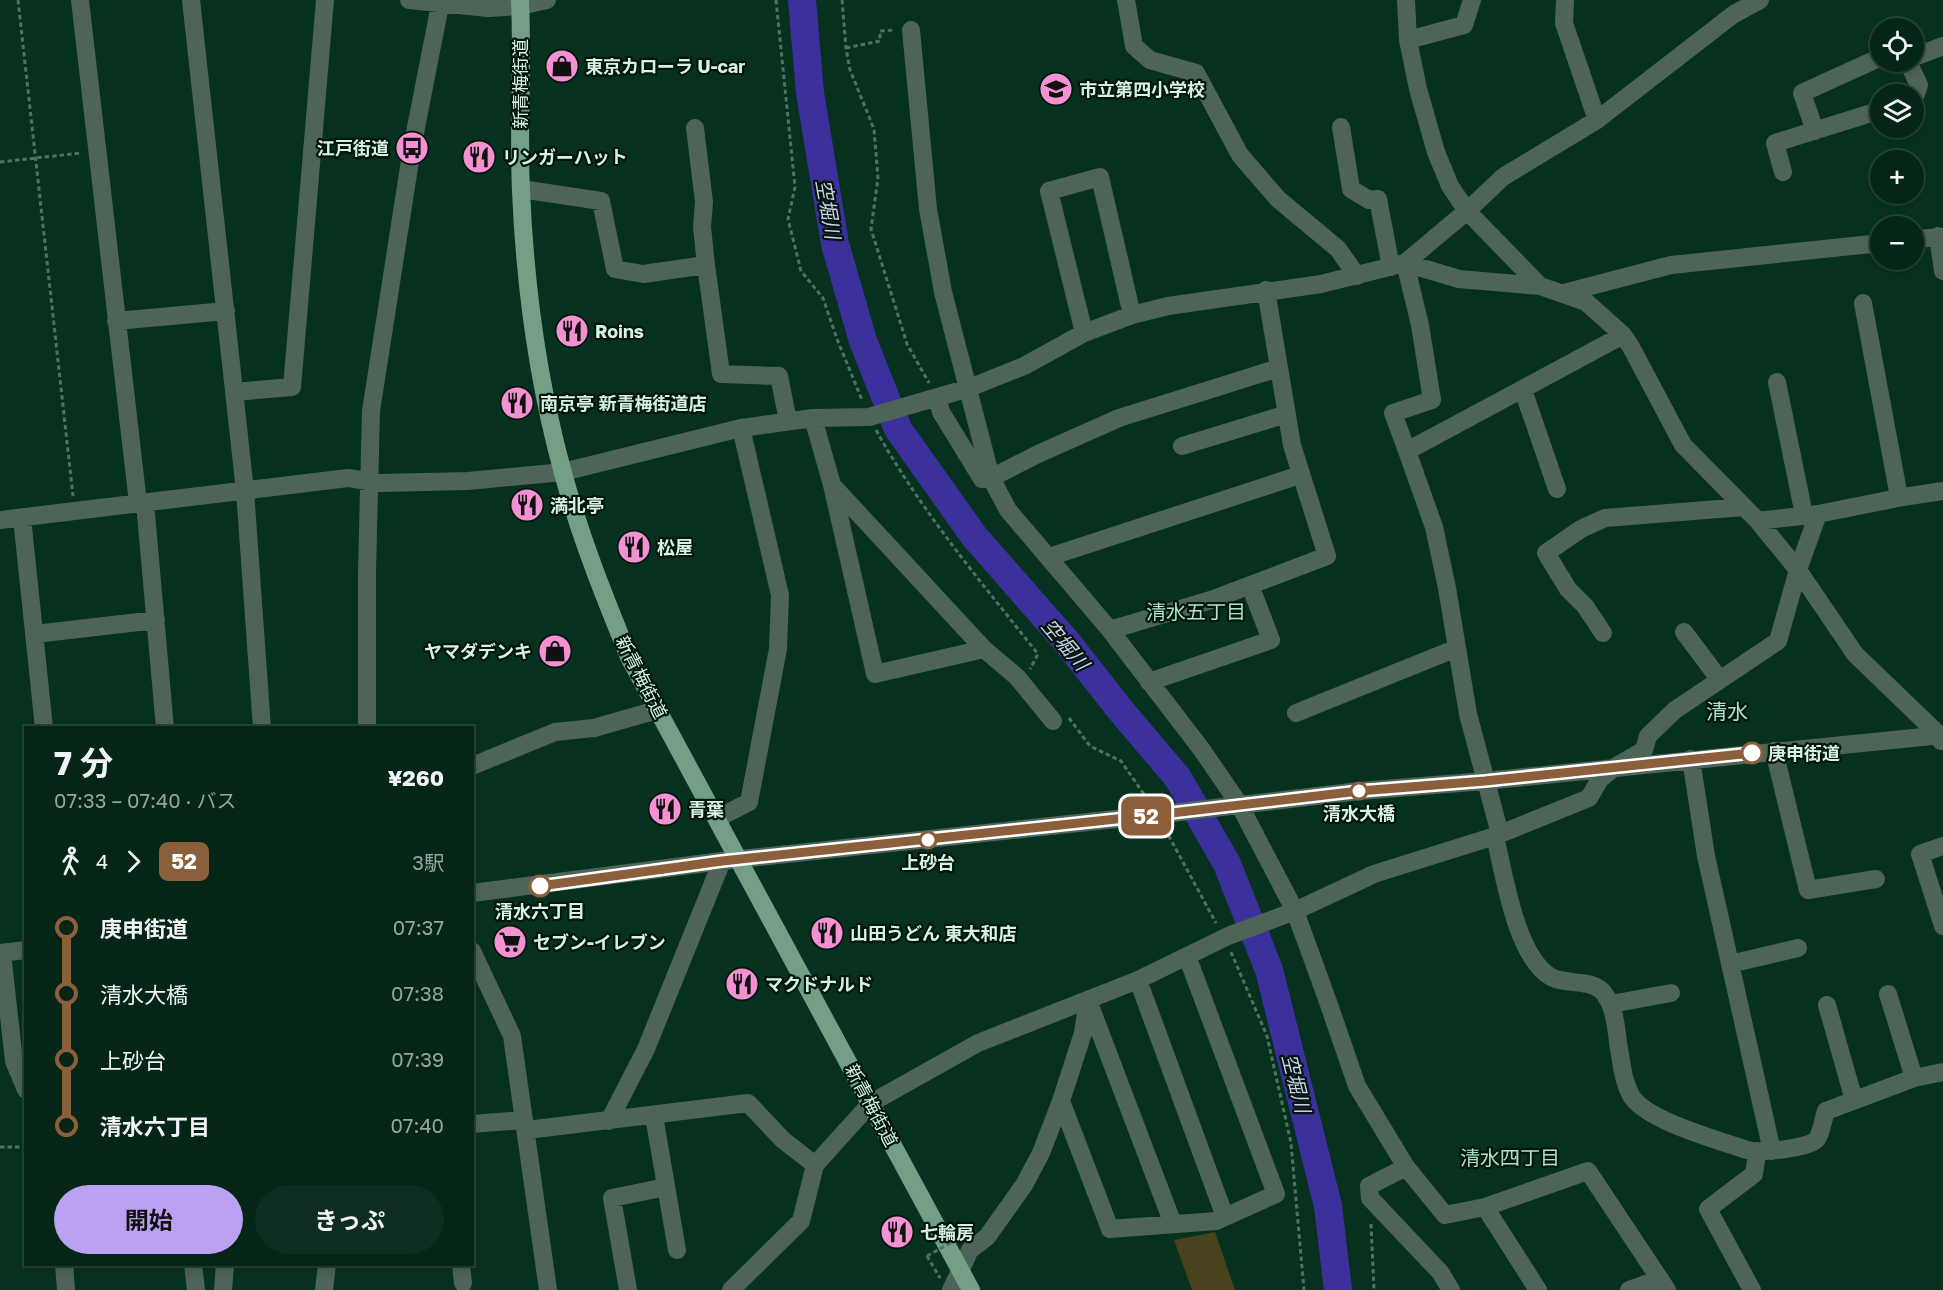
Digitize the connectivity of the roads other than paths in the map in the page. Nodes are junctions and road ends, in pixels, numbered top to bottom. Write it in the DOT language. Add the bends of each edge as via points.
graph roads {
  1 [pos="80,0"];
  2 [pos="191,0"];
  3 [pos="325,0"];
  4 [pos="409,0"];
  5 [pos="547,0"];
  6 [pos="1126,0"];
  7 [pos="1406,0"];
  8 [pos="1472,0"];
  9 [pos="1565,0"];
  10 [pos="1760,0"];
  11 [pos="441,1"];
  12 [pos="520,3"];
  13 [pos="1729,7"];
  14 [pos="911,30"];
  15 [pos="1408,40"];
  16 [pos="1943,46"];
  17 [pos="1924,53"];
  18 [pos="1870,62"];
  19 [pos="1870,113"];
  20 [pos="1597,120"];
  21 [pos="1341,127"];
  22 [pos="695,128"];
  23 [pos="1815,130"];
  24 [pos="1783,172"];
  25 [pos="520,189"];
  26 [pos="1467,211"];
  27 [pos="1940,237"];
  28 [pos="1924,238"];
  29 [pos="1870,244"];
  30 [pos="706,265"];
  31 [pos="1398,265"];
  32 [pos="1943,271"];
  33 [pos="1358,276"];
  34 [pos="1540,286"];
  35 [pos="1266,290"];
  36 [pos="1564,293"];
  37 [pos="1863,303"];
  38 [pos="226,311"];
  39 [pos="1132,315"];
  40 [pos="116,321"];
  41 [pos="1084,333"];
  42 [pos="1623,335"];
  43 [pos="1279,368"];
  44 [pos="1777,382"];
  45 [pos="969,388"];
  46 [pos="1523,390"];
  47 [pos="235,392"];
  48 [pos="935,399"];
  49 [pos="1287,414"];
  50 [pos="813,418"];
  51 [pos="788,421"];
  52 [pos="741,428"];
  53 [pos="1182,446"];
  54 [pos="1407,450"];
  55 [pos="563,472"];
  56 [pos="1300,475"];
  57 [pos="991,478"];
  58 [pos="369,480"];
  59 [pos="832,484"];
  60 [pos="1557,489"];
  61 [pos="245,491"];
  62 [pos="1943,491"];
  63 [pos="1899,497"];
  64 [pos="142,503"];
  65 [pos="1744,507"];
  66 [pos="1811,515"];
  67 [pos="22,518"];
  68 [pos="0,520"];
  69 [pos="1758,521"];
  70 [pos="1048,557"];
  71 [pos="1798,570"];
  72 [pos="1250,585"];
  73 [pos="156,620"];
  74 [pos="1110,630"];
  75 [pos="1684,632"];
  76 [pos="1603,633"];
  77 [pos="35,634"];
  78 [pos="1457,648"];
  79 [pos="984,649"];
  80 [pos="1720,680"];
  81 [pos="1149,682"];
  82 [pos="657,710"];
  83 [pos="1296,713"];
  84 [pos="1058,716"];
  85 [pos="44,726"];
  86 [pos="165,726"];
  87 [pos="262,726"];
  88 [pos="367,726"];
  89 [pos="1942,739"];
  90 [pos="1774,751"];
  91 [pos="1691,759"];
  92 [pos="474,765"];
  93 [pos="1615,767"];
  94 [pos="1485,781"];
  95 [pos="1234,805"];
  96 [pos="718,818"];
  97 [pos="1497,835"];
  98 [pos="1943,846"];
  99 [pos="731,860"];
  100 [pos="1876,879"];
  101 [pos="474,893"];
  102 [pos="1293,911"];
  103 [pos="1943,926"];
  104 [pos="1797,948"];
  105 [pos="24,950"];
  106 [pos="1,953"];
  107 [pos="474,955"];
  108 [pos="1187,956"];
  109 [pos="1730,964"];
  110 [pos="1138,980"];
  111 [pos="1671,993"];
  112 [pos="1888,994"];
  113 [pos="1088,1001"];
  114 [pos="1611,1004"];
  115 [pos="1827,1005"];
  116 [pos="1943,1072"];
  117 [pos="1914,1078"];
  118 [pos="24,1085"];
  119 [pos="1854,1100"];
  120 [pos="1061,1101"];
  121 [pos="871,1103"];
  122 [pos="654,1116"];
  123 [pos="609,1121"];
  124 [pos="474,1124"];
  125 [pos="525,1125"];
  126 [pos="1764,1152"];
  127 [pos="815,1165"];
  128 [pos="1406,1167"];
  129 [pos="666,1187"];
  130 [pos="1485,1207"];
  131 [pos="1225,1217"];
  132 [pos="1173,1224"];
  133 [pos="677,1250"];
  134 [pos="64,1266"];
  135 [pos="193,1266"];
  136 [pos="225,1266"];
  137 [pos="327,1266"];
  138 [pos="959,1269"];
  139 [pos="1663,1284"];
  140 [pos="946,1285"];
  141 [pos="66,1290"];
  142 [pos="196,1290"];
  143 [pos="223,1290"];
  144 [pos="324,1290"];
  145 [pos="548,1290"];
  146 [pos="628,1290"];
  147 [pos="731,1290"];
  148 [pos="971,1290"];
  149 [pos="1451,1290"];
  150 [pos="1538,1290"];
  151 [pos="1629,1290"];
  152 [pos="1752,1290"];
  1 -- 40 [label="street"];
  2 -- 38 [label="street"];
  3 -- 47 [label="street" via="292,387"];
  4 -- 11 [label="street"];
  5 -- 12 [label="street"];
  6 -- 33 [label="street" via="1134,46 1150,60 1196,73 1240,155 1278,199 1338,249"];
  7 -- 15 [label="street"];
  8 -- 15 [label="street" via="1464,25"];
  9 -- 20 [label="street" via="1564,23"];
  10 -- 13 [label="street"];
  11 -- 12 [label="street" via="488,8"];
  11 -- 58 [label="street" via="412,148 373,399"];
  12 -- 25 [label="main road, 新青梅街道"];
  13 -- 20 [label="street"];
  14 -- 45 [label="street" via="928,209 943,292"];
  15 -- 26 [label="street" via="1436,152 1450,186"];
  16 -- 17 [label="street"];
  18 -- 23 [label="street" via="1802,93"];
  19 -- 23 [label="street"];
  20 -- 26 [label="street" via="1503,177"];
  21 -- 31 [label="street" via="1351,189 1369,200 1378,199"];
  22 -- 30 [label="street" via="704,202"];
  23 -- 24 [label="street" via="1775,143"];
  25 -- 30 [label="street" via="601,201 615,269 643,274"];
  25 -- 55 [label="main road, 新青梅街道" via="532,314"];
  26 -- 31 [label="street"];
  26 -- 34 [label="street"];
  27 -- 28 [label="street"];
  27 -- 32 [label="street"];
  29 -- 36 [label="street" via="1671,266"];
  30 -- 51 [label="street" via="721,375 778,376"];
  31 -- 33 [label="street"];
  31 -- 34 [label="street" via="1459,279"];
  31 -- 54 [label="street" via="1420,325 1432,400 1394,413"];
  33 -- 35 [label="street"];
  34 -- 36 [label="street"];
  35 -- 39 [label="street"];
  35 -- 43 [label="street"];
  36 -- 42 [label="street" via="1586,302"];
  37 -- 63 [label="street"];
  38 -- 40 [label="street"];
  38 -- 47 [label="street"];
  39 -- 41 [label="street"];
  39 -- 41 [label="street" via="1100,177 1049,190"];
  40 -- 64 [label="street"];
  41 -- 45 [label="street" via="1024,366"];
  42 -- 46 [label="street"];
  42 -- 65 [label="street" via="1683,445"];
  43 -- 49 [label="street"];
  43 -- 57 [label="street" via="1119,418"];
  44 -- 66 [label="street"];
  45 -- 48 [label="street"];
  45 -- 57 [label="street"];
  46 -- 54 [label="street"];
  46 -- 60 [label="street"];
  47 -- 61 [label="street"];
  48 -- 50 [label="street" via="870,416"];
  48 -- 57 [label="street" via="982,479"];
  49 -- 53 [label="street"];
  49 -- 56 [label="street"];
  50 -- 51 [label="street"];
  50 -- 59 [label="street"];
  51 -- 52 [label="street"];
  52 -- 55 [label="street"];
  52 -- 96 [label="street" via="780,595 778,649 749,802"];
  54 -- 78 [label="street" via="1434,527"];
  55 -- 58 [label="street" via="468,481"];
  55 -- 82 [label="main road, 新青梅街道" via="601,589 629,657"];
  56 -- 70 [label="street"];
  56 -- 72 [label="street" via="1327,556"];
  57 -- 70 [label="street" via="1008,510"];
  58 -- 61 [label="street" via="348,478"];
  58 -- 88 [label="street"];
  59 -- 79 [label="street"];
  59 -- 79 [label="street" via="875,674"];
  61 -- 64 [label="street"];
  61 -- 87 [label="street"];
  62 -- 63 [label="street"];
  63 -- 66 [label="street"];
  64 -- 67 [label="street"];
  64 -- 73 [label="street"];
  65 -- 69 [label="street"];
  65 -- 76 [label="street" via="1605,518 1546,553"];
  66 -- 69 [label="street"];
  66 -- 71 [label="street"];
  67 -- 68 [label="street"];
  67 -- 77 [label="street"];
  69 -- 71 [label="street"];
  70 -- 74 [label="street"];
  71 -- 80 [label="street" via="1778,641"];
  71 -- 89 [label="street" via="1855,654"];
  72 -- 74 [label="street"];
  72 -- 81 [label="street" via="1270,640"];
  73 -- 77 [label="street"];
  73 -- 86 [label="street"];
  74 -- 81 [label="street"];
  75 -- 80 [label="street"];
  77 -- 85 [label="street"];
  78 -- 83 [label="street"];
  78 -- 94 [label="street"];
  79 -- 84 [label="street"];
  80 -- 93 [label="street" via="1675,710 1648,736 1644,750"];
  81 -- 95 [label="street" via="1202,750"];
  82 -- 92 [label="street" via="594,728 555,732"];
  82 -- 96 [label="main road, 新青梅街道"];
  89 -- 90 [label="street"];
  90 -- 91 [label="street"];
  90 -- 100 [label="street" via="1808,890"];
  91 -- 93 [label="street"];
  91 -- 109 [label="street" via="1706,856"];
  93 -- 94 [label="street"];
  93 -- 97 [label="street" via="1600,779 1589,798"];
  94 -- 95 [label="street"];
  94 -- 97 [label="street"];
  95 -- 99 [label="street"];
  95 -- 102 [label="street"];
  96 -- 99 [label="main road, 新青梅街道"];
  97 -- 102 [label="street" via="1374,874"];
  97 -- 114 [label="street" via="1516,922 1540,969 1554,979 1601,990"];
  98 -- 103 [label="street" via="1920,854"];
  99 -- 101 [label="street"];
  99 -- 121 [label="main road, 新青梅街道"];
  99 -- 123 [label="street" via="646,1049"];
  102 -- 108 [label="street"];
  102 -- 128 [label="street" via="1357,1086"];
  104 -- 109 [label="street"];
  105 -- 106 [label="street"];
  106 -- 118 [label="street" via="14,1061"];
  107 -- 125 [label="street" via="512,1036"];
  108 -- 110 [label="street"];
  108 -- 131 [label="street" via="1276,1194"];
  109 -- 126 [label="street"];
  110 -- 113 [label="street"];
  110 -- 131 [label="street"];
  111 -- 114 [label="street"];
  112 -- 117 [label="street"];
  113 -- 120 [label="street" via="1083,1033"];
  113 -- 121 [label="street" via="978,1043"];
  113 -- 132 [label="street"];
  114 -- 126 [label="street" via="1626,1085 1633,1099 1662,1118"];
  115 -- 119 [label="street"];
  116 -- 117 [label="street"];
  117 -- 119 [label="street"];
  119 -- 126 [label="street" via="1826,1111 1813,1143"];
  120 -- 132 [label="street" via="1110,1229"];
  120 -- 138 [label="street" via="1024,1185"];
  121 -- 127 [label="street"];
  121 -- 138 [label="main road, 新青梅街道"];
  122 -- 123 [label="street"];
  122 -- 127 [label="street" via="748,1103 783,1140"];
  122 -- 129 [label="street"];
  123 -- 125 [label="street"];
  124 -- 125 [label="street"];
  125 -- 145 [label="street"];
  126 -- 152 [label="street" via="1754,1174 1708,1209"];
  127 -- 147 [label="street" via="801,1221"];
  128 -- 130 [label="street" via="1445,1215"];
  128 -- 149 [label="street" via="1370,1186 1370,1198 1440,1272"];
  129 -- 133 [label="street"];
  129 -- 146 [label="street" via="612,1198"];
  130 -- 139 [label="street" via="1588,1171"];
  130 -- 150 [label="street"];
  131 -- 132 [label="street"];
  134 -- 141 [label="street"];
  135 -- 142 [label="street"];
  136 -- 143 [label="street"];
  137 -- 144 [label="street"];
  138 -- 140 [label="street"];
  138 -- 148 [label="main road, 新青梅街道"];
  139 -- 151 [label="street"];
}
